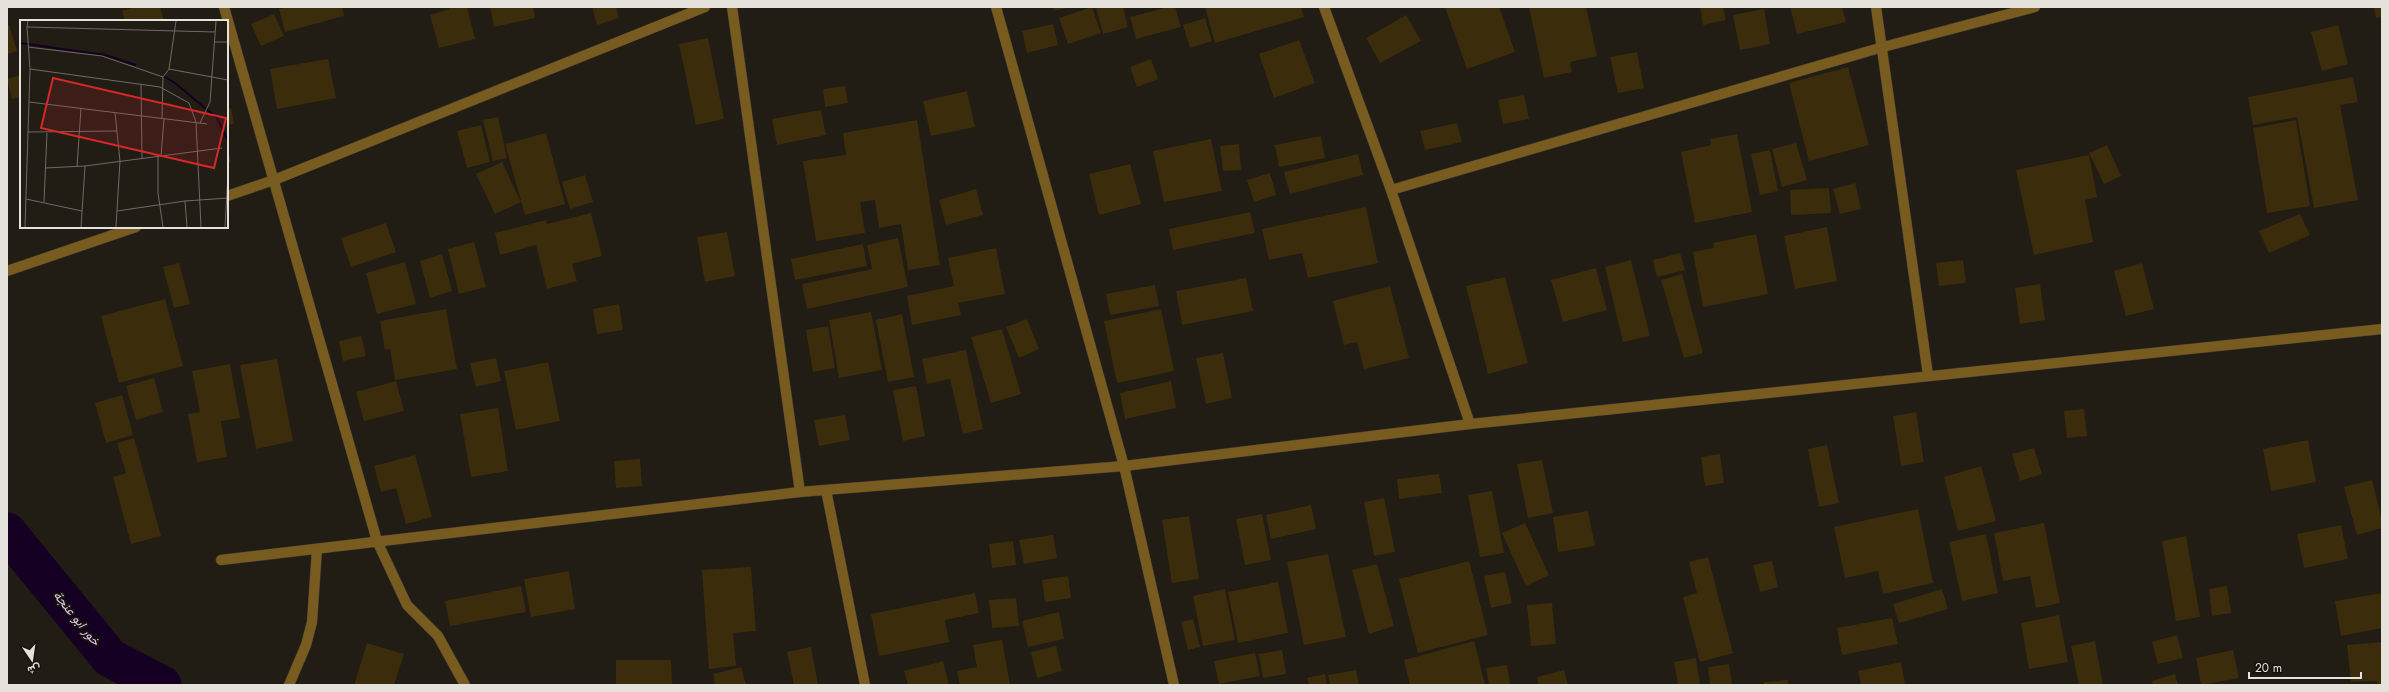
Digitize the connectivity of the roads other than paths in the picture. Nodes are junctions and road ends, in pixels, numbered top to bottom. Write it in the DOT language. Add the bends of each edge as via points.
graph roads {
  1 [pos="224,7"];
  2 [pos="705,7"];
  3 [pos="732,7"];
  4 [pos="996,7"];
  5 [pos="1324,7"];
  6 [pos="1876,7"];
  7 [pos="2035,7"];
  8 [pos="228,20"];
  9 [pos="228,21"];
  10 [pos="1882,46"];
  11 [pos="274,180"];
  12 [pos="1391,190"];
  13 [pos="228,196"];
  14 [pos="133,228"];
  15 [pos="7,271"];
  16 [pos="2382,329"];
  17 [pos="1928,375"];
  18 [pos="1470,424"];
  19 [pos="1124,466"];
  20 [pos="826,490"];
  21 [pos="800,492"];
  22 [pos="378,541"];
  23 [pos="317,549"];
  24 [pos="221,560"];
  25 [pos="289,685"];
  26 [pos="465,685"];
  27 [pos="865,685"];
  28 [pos="1174,685"];
  1 -- 8 [label="street"];
  2 -- 11 [label="street"];
  3 -- 21 [label="street"];
  4 -- 19 [label="street"];
  5 -- 12 [label="street"];
  6 -- 10 [label="street"];
  7 -- 10 [label="street"];
  9 -- 11 [label="street"];
  10 -- 12 [label="street"];
  10 -- 17 [label="street"];
  11 -- 13 [label="street"];
  11 -- 22 [label="street"];
  12 -- 18 [label="street"];
  14 -- 15 [label="street"];
  16 -- 17 [label="street"];
  17 -- 18 [label="street"];
  18 -- 19 [label="street"];
  19 -- 20 [label="street"];
  19 -- 28 [label="street"];
  20 -- 21 [label="street"];
  20 -- 27 [label="street"];
  21 -- 22 [label="street"];
  22 -- 23 [label="street"];
  22 -- 26 [label="street" via="407,605 438,636"];
  23 -- 24 [label="street"];
  23 -- 25 [label="street" via="312,622 306,645"];
}
